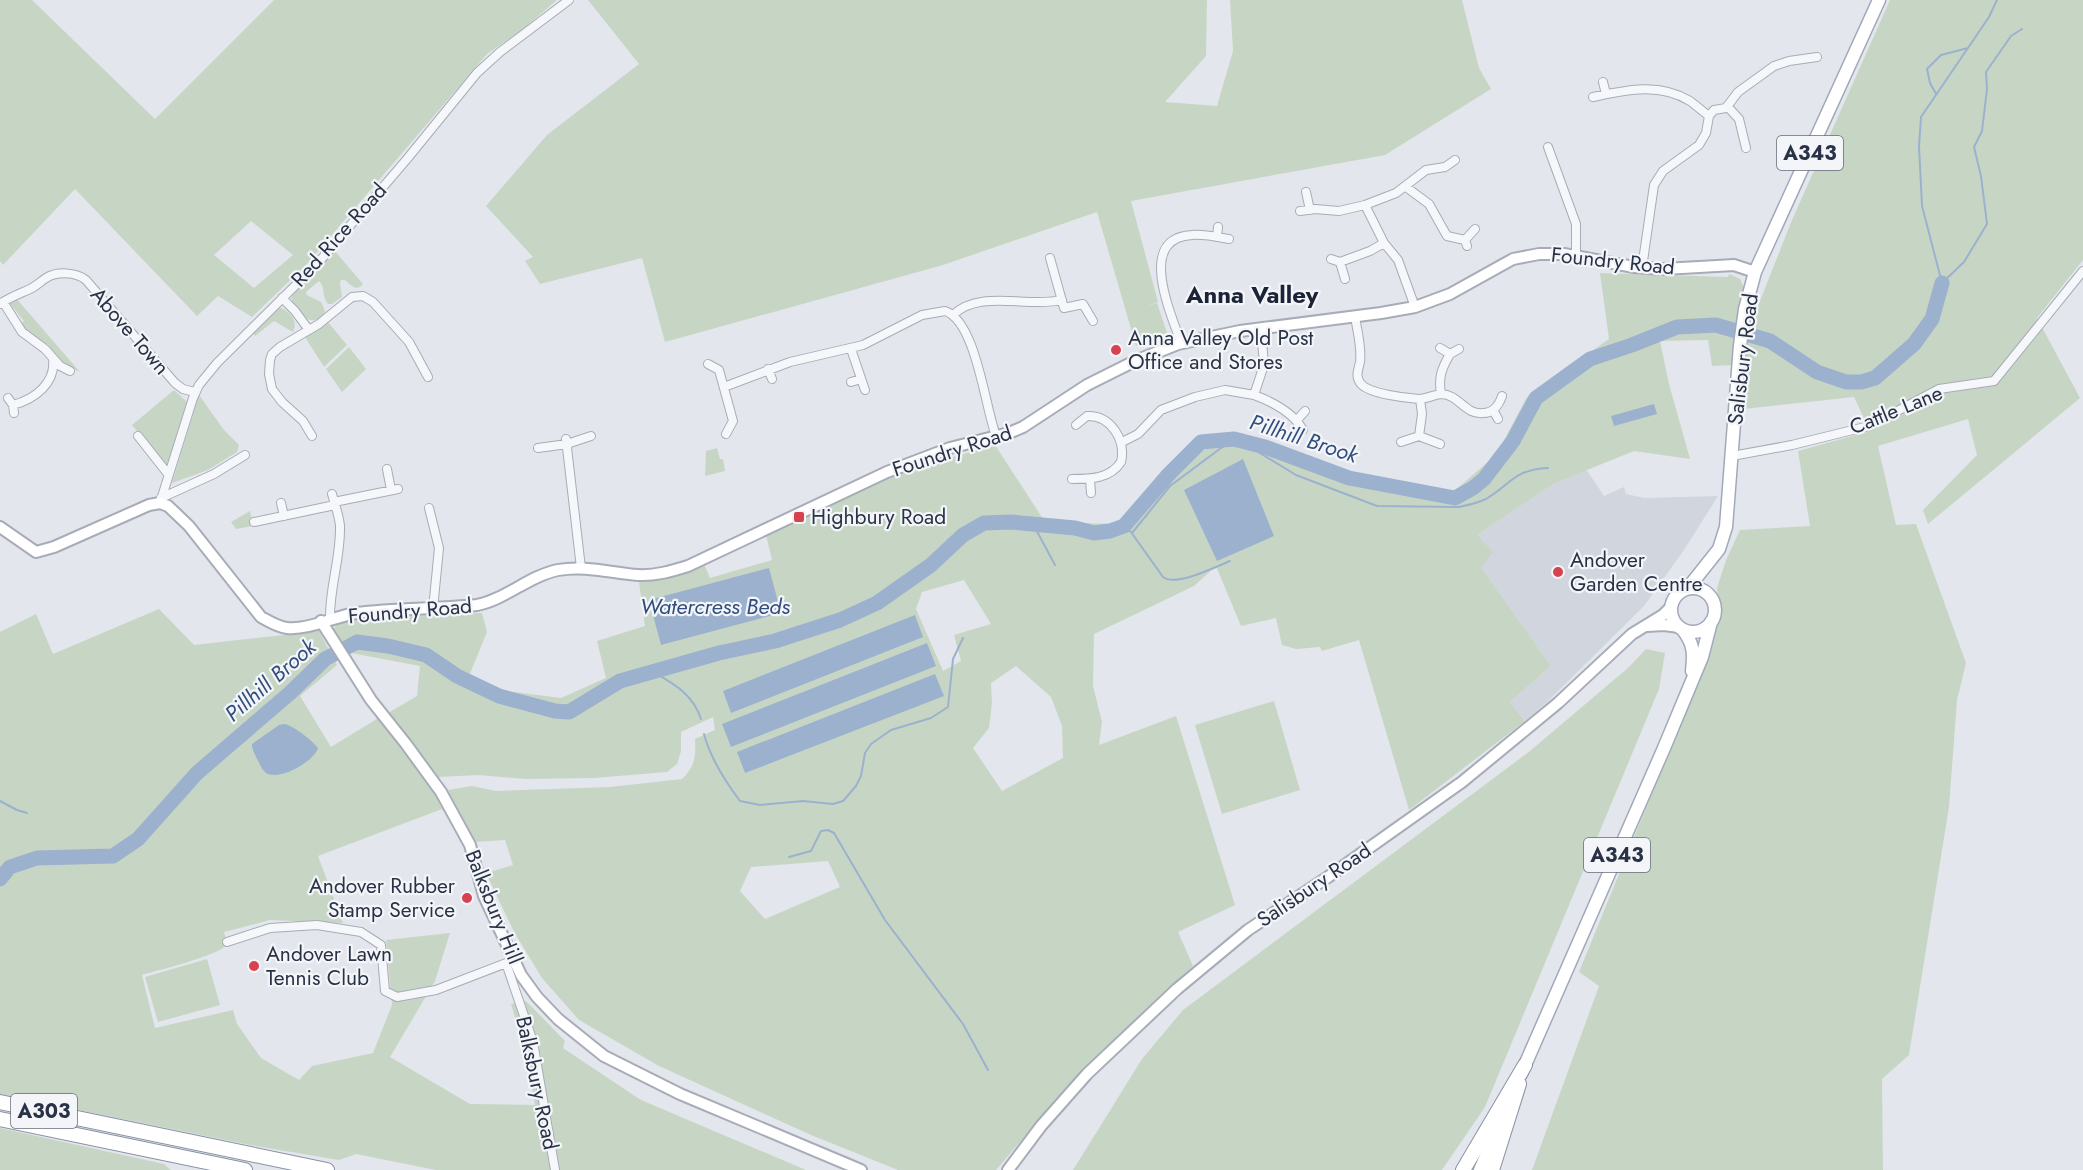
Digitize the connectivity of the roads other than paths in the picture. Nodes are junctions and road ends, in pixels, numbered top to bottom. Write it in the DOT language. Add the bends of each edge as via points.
graph roads {
  1 [pos="569,0"];
  2 [pos="1879,0"];
  3 [pos="1817,57"];
  4 [pos="1603,82"];
  5 [pos="1606,94"];
  6 [pos="1593,97"];
  7 [pos="1727,106"];
  8 [pos="1709,116"];
  9 [pos="1548,147"];
  10 [pos="1746,148"];
  11 [pos="1455,160"];
  12 [pos="1406,187"];
  13 [pos="1306,192"];
  14 [pos="1365,205"];
  15 [pos="1310,210"];
  16 [pos="1300,211"];
  17 [pos="1218,227"];
  18 [pos="1475,229"];
  19 [pos="1217,237"];
  20 [pos="1229,239"];
  21 [pos="1384,243"];
  22 [pos="1576,256"];
  23 [pos="1050,258"];
  24 [pos="1331,259"];
  25 [pos="1340,262"];
  26 [pos="1642,268"];
  27 [pos="2083,271"];
  28 [pos="1755,272"];
  29 [pos="1345,279"];
  30 [pos="282,298"];
  31 [pos="1062,300"];
  32 [pos="2,303"];
  33 [pos="1415,307"];
  34 [pos="953,315"];
  35 [pos="1355,316"];
  36 [pos="1093,321"];
  37 [pos="1260,328"];
  38 [pos="309,330"];
  39 [pos="1181,343"];
  40 [pos="1440,348"];
  41 [pos="851,349"];
  42 [pos="1459,349"];
  43 [pos="1450,354"];
  44 [pos="53,358"];
  45 [pos="708,364"];
  46 [pos="768,369"];
  47 [pos="70,371"];
  48 [pos="428,377"];
  49 [pos="772,379"];
  50 [pos="861,379"];
  51 [pos="851,382"];
  52 [pos="724,387"];
  53 [pos="865,390"];
  54 [pos="195,392"];
  55 [pos="1441,394"];
  56 [pos="1254,395"];
  57 [pos="1502,396"];
  58 [pos="1420,399"];
  59 [pos="12,405"];
  60 [pos="1086,408"];
  61 [pos="1493,410"];
  62 [pos="1305,411"];
  63 [pos="1092,416"];
  64 [pos="1498,419"];
  65 [pos="1297,420"];
  66 [pos="1076,425"];
  67 [pos="1303,430"];
  68 [pos="308,434"];
  69 [pos="726,434"];
  70 [pos="138,436"];
  71 [pos="591,436"];
  72 [pos="996,436"];
  73 [pos="1419,436"];
  74 [pos="566,442"];
  75 [pos="1122,442"];
  76 [pos="1401,442"];
  77 [pos="1440,444"];
  78 [pos="538,448"];
  79 [pos="245,455"];
  80 [pos="1732,456"];
  81 [pos="387,469"];
  82 [pos="168,474"];
  83 [pos="1072,479"];
  84 [pos="1090,479"];
  85 [pos="1091,493"];
  86 [pos="334,500"];
  87 [pos="160,501"];
  88 [pos="281,503"];
  89 [pos="429,508"];
  90 [pos="284,516"];
  91 [pos="254,522"];
  92 [pos="0,527"];
  93 [pos="1711,561"];
  94 [pos="581,568"];
  95 [pos="1688,588"];
  96 [pos="1711,597"];
  97 [pos="1671,607"];
  98 [pos="433,609"];
  99 [pos="325,620"];
  100 [pos="1711,622"];
  101 [pos="1644,626"];
  102 [pos="1681,628"];
  103 [pos="1689,687"];
  104 [pos="227,942"];
  105 [pos="510,961"];
  106 [pos="1525,1065"];
  107 [pos="0,1102"];
  108 [pos="0,1119"];
  109 [pos="245,1170"];
  110 [pos="327,1170"];
  111 [pos="555,1170"];
  112 [pos="861,1170"];
  113 [pos="1008,1170"];
  114 [pos="1463,1170"];
  115 [pos="1480,1170"];
  116 [pos="1492,1170"];
  1 -- 30 [label="street, Red Rice Road" via="477,73 318,263"];
  2 -- 28 [label="main road, Salisbury Road / A343"];
  3 -- 7 [label="street" via="1774,66 1738,92"];
  4 -- 5 [label="street"];
  5 -- 6 [label="street"];
  5 -- 8 [label="street" via="1635,88 1664,91 1689,100"];
  7 -- 8 [label="street"];
  7 -- 10 [label="street" via="1738,119"];
  8 -- 26 [label="street" via="1699,146 1663,171 1654,185"];
  9 -- 22 [label="street" via="1576,224"];
  11 -- 12 [label="street" via="1450,165 1421,172"];
  12 -- 14 [label="street"];
  12 -- 18 [label="street" via="1429,204 1447,236 1466,243"];
  13 -- 15 [label="street"];
  14 -- 15 [label="street" via="1339,211"];
  14 -- 21 [label="street"];
  15 -- 16 [label="street"];
  17 -- 19 [label="street"];
  19 -- 20 [label="street"];
  19 -- 39 [label="street" via="1180,237 1163,251 1164,290"];
  21 -- 25 [label="street"];
  21 -- 33 [label="street" via="1398,260"];
  22 -- 26 [label="street, Foundry Road"];
  22 -- 33 [label="street, Foundry Road" via="1552,253 1513,259 1450,294"];
  23 -- 31 [label="street"];
  24 -- 25 [label="street"];
  25 -- 29 [label="street"];
  26 -- 28 [label="street, Foundry Road" via="1734,265"];
  27 -- 80 [label="street, Cattle Lane" via="1994,381 1939,389 1869,426"];
  28 -- 80 [label="main road, Salisbury Road / A343" via="1740,345"];
  30 -- 38 [label="street"];
  30 -- 54 [label="street, Red Rice Road" via="217,363"];
  31 -- 34 [label="street" via="973,303"];
  31 -- 36 [label="street" via="1064,308 1083,304"];
  32 -- 44 [label="street" via="22,332 41,344"];
  32 -- 54 [label="street, Above Town" via="51,276 83,277 176,383"];
  33 -- 35 [label="street, Foundry Road"];
  34 -- 41 [label="street" via="945,311 922,315"];
  34 -- 72 [label="street" via="978,362"];
  35 -- 37 [label="street, Foundry Road"];
  35 -- 58 [label="street" via="1359,382 1376,393"];
  37 -- 39 [label="street, Foundry Road"];
  37 -- 56 [label="street" via="1264,365"];
  38 -- 48 [label="street" via="352,297 369,298 409,342"];
  38 -- 68 [label="street" via="272,354 269,374 276,396 303,421"];
  39 -- 72 [label="street, Foundry Road" via="1135,361 1076,392 1023,427"];
  40 -- 43 [label="street"];
  41 -- 46 [label="street"];
  41 -- 50 [label="street"];
  42 -- 43 [label="street"];
  43 -- 55 [label="street" via="1439,378"];
  44 -- 47 [label="street"];
  44 -- 59 [label="street" via="50,381 28,399"];
  45 -- 52 [label="street" via="719,370"];
  46 -- 49 [label="street"];
  46 -- 52 [label="street"];
  50 -- 51 [label="street"];
  50 -- 53 [label="street"];
  52 -- 69 [label="street" via="733,421"];
  54 -- 82 [label="street, Red Rice Road"];
  55 -- 58 [label="street"];
  55 -- 61 [label="street" via="1472,412"];
  56 -- 65 [label="street"];
  56 -- 75 [label="street" via="1225,390 1195,397 1161,410 1138,434"];
  57 -- 61 [label="street"];
  58 -- 73 [label="street"];
  60 -- 63 [label="street"];
  61 -- 64 [label="street"];
  62 -- 65 [label="street"];
  63 -- 66 [label="street" via="1083,417"];
  63 -- 75 [label="street" via="1102,418"];
  65 -- 67 [label="street"];
  70 -- 82 [label="street"];
  71 -- 74 [label="street"];
  72 -- 94 [label="street, Foundry Road" via="887,471 677,570 638,575"];
  73 -- 76 [label="street"];
  73 -- 77 [label="street"];
  74 -- 78 [label="street"];
  74 -- 94 [label="street"];
  75 -- 84 [label="street" via="1119,466"];
  79 -- 87 [label="street"];
  80 -- 93 [label="main road, Salisbury Road / A343" via="1726,527"];
  81 -- 86 [label="street" via="394,489"];
  82 -- 87 [label="street, Red Rice Road"];
  83 -- 84 [label="street"];
  84 -- 85 [label="street"];
  86 -- 90 [label="street"];
  86 -- 99 [label="street" via="340,533"];
  87 -- 92 [label="street" via="44,551 36,552"];
  87 -- 99 [label="street, Foundry Road" via="189,526 261,617 286,628 303,628"];
  88 -- 90 [label="street"];
  89 -- 98 [label="street" via="439,548"];
  90 -- 91 [label="street"];
  93 -- 95 [label="main road, Salisbury Road / A343"];
  93 -- 96 [label="main road, Salisbury Road / A343" via="1707,581"];
  94 -- 98 [label="street, Foundry Road" via="543,574 487,603"];
  95 -- 96 [label="main road" via="1700,589"];
  95 -- 97 [label="main road" via="1677,594"];
  96 -- 100 [label="main road" via="1715,609"];
  97 -- 101 [label="street, Salisbury Road"];
  97 -- 102 [label="main road" via="1674,621"];
  98 -- 99 [label="street, Foundry Road" via="368,612"];
  99 -- 105 [label="street, Balksbury Hill" via="331,640 441,792 470,845 484,896"];
  100 -- 102 [label="main road" via="1696,632"];
  100 -- 103 [label="main road, A343"];
  101 -- 102 [label="street" via="1664,624"];
  101 -- 113 [label="street, Salisbury Road" via="1462,782 1248,930 1177,989 1087,1074"];
  102 -- 103 [label="main road, A343" via="1694,651"];
  103 -- 106 [label="main road, A343"];
  104 -- 105 [label="street" via="270,928 317,925 361,932 381,945 385,991 397,997 436,990"];
  105 -- 111 [label="street, Balksbury Road" via="532,1042"];
  105 -- 112 [label="street, Balksbury Hill" via="537,998 604,1056 680,1094"];
  106 -- 114 [label="highway"];
  106 -- 115 [label="main road, A343"];
  106 -- 116 [label="highway"];
  107 -- 110 [label="highway, A303"];
  108 -- 109 [label="highway, A303"];
}
